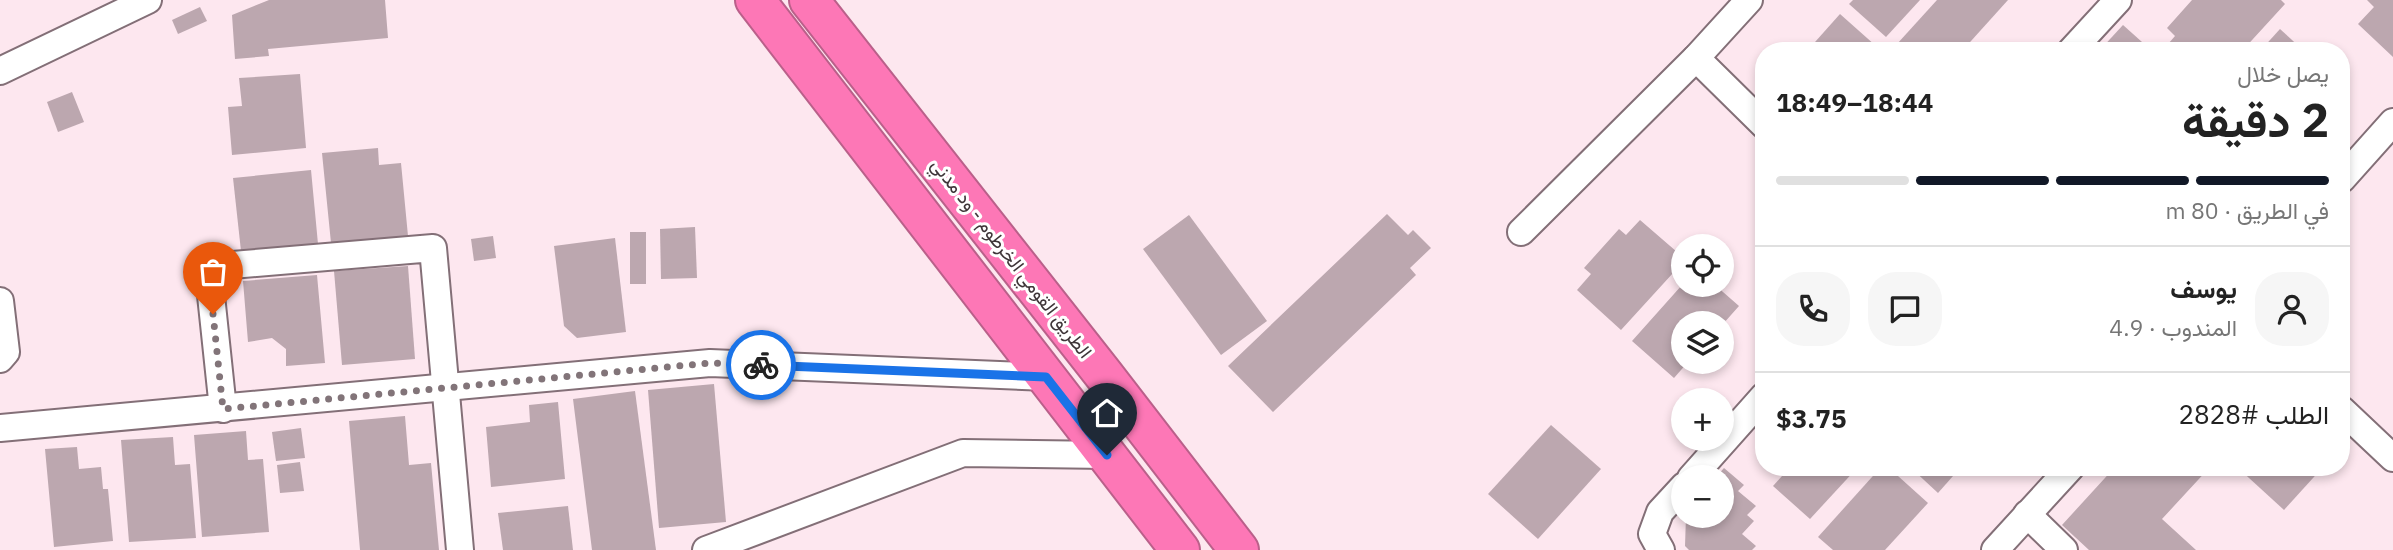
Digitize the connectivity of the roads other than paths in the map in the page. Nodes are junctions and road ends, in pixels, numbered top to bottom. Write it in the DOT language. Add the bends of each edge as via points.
graph roads {
  1 [pos="148,0"];
  2 [pos="755,0"];
  3 [pos="1749,0"];
  4 [pos="2118,0"];
  5 [pos="815,2"];
  6 [pos="2079,42"];
  7 [pos="1696,58"];
  8 [pos="0,71"];
  9 [pos="1755,116"];
  10 [pos="2393,122"];
  11 [pos="2350,169"];
  12 [pos="1521,232"];
  13 [pos="0,301"];
  14 [pos="0,359"];
  15 [pos="1046,377"];
  16 [pos="444,388"];
  17 [pos="1755,406"];
  18 [pos="223,409"];
  19 [pos="2350,418"];
  20 [pos="0,428"];
  21 [pos="1107,455"];
  22 [pos="2393,458"];
  23 [pos="1703,465"];
  24 [pos="2063,476"];
  25 [pos="1671,500"];
  26 [pos="2027,514"];
  27 [pos="460,550"];
  28 [pos="706,550"];
  29 [pos="1180,550"];
  30 [pos="1239,550"];
  31 [pos="1661,550"];
  32 [pos="1995,550"];
  33 [pos="2064,550"];
  1 -- 8 [label="street"];
  2 -- 15 [label="highway"];
  3 -- 7 [label="street"];
  4 -- 6 [label="street"];
  5 -- 30 [label="highway, الطريق القومي الخرطوم - ود مدني"];
  7 -- 9 [label="street"];
  7 -- 12 [label="street"];
  10 -- 11 [label="street"];
  13 -- 14 [label="street" via="6,352"];
  15 -- 16 [label="street" via="710,363"];
  15 -- 21 [label="highway"];
  16 -- 18 [label="street"];
  16 -- 18 [label="street" via="433,248 208,267"];
  16 -- 27 [label="street"];
  17 -- 23 [label="street"];
  18 -- 20 [label="street"];
  19 -- 22 [label="street"];
  21 -- 28 [label="street" via="963,453"];
  21 -- 29 [label="highway"];
  24 -- 26 [label="street"];
  25 -- 31 [label="street" via="1660,512 1652,534"];
  26 -- 32 [label="street"];
  26 -- 33 [label="street"];
}
